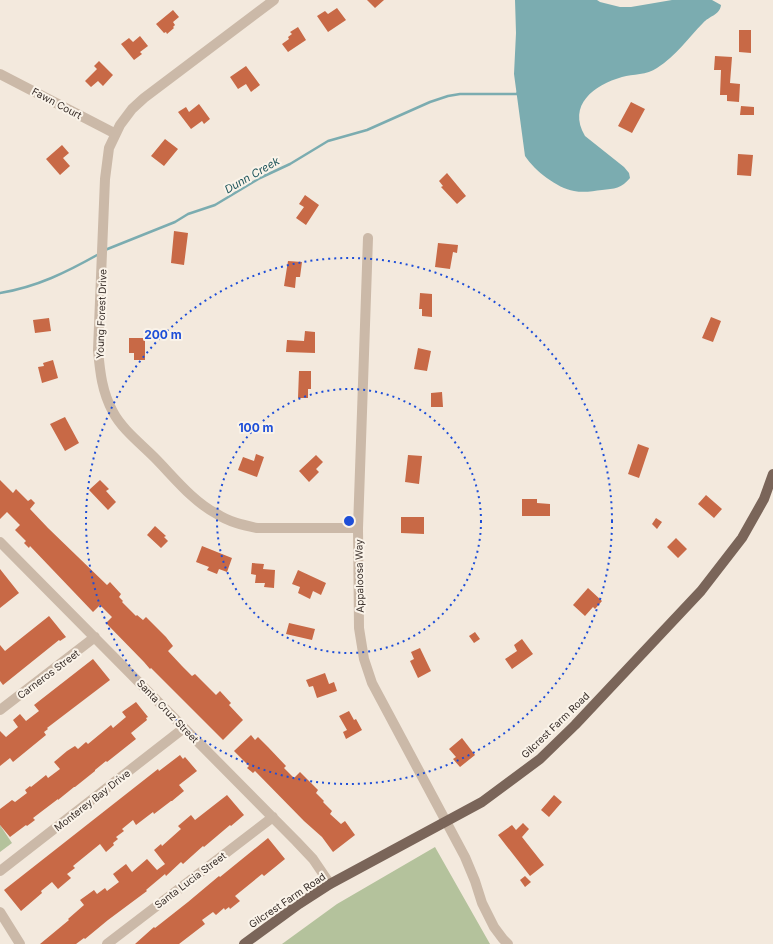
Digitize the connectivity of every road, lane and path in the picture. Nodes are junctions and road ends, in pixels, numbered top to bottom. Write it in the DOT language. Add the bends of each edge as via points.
graph roads {
  1 [pos="274,0"];
  2 [pos="0,74"];
  3 [pos="114,134"];
  4 [pos="368,238"];
  5 [pos="773,474"];
  6 [pos="358,528"];
  7 [pos="2,548"];
  8 [pos="95,637"];
  9 [pos="0,710"];
  10 [pos="184,728"];
  11 [pos="273,817"];
  12 [pos="447,821"];
  13 [pos="0,871"];
  14 [pos="330,884"];
  15 [pos="0,912"];
  16 [pos="20,944"];
  17 [pos="106,944"];
  18 [pos="244,944"];
  19 [pos="508,944"];
  1 -- 3 [label="street, Young Forest Drive" via="144,98 132,109"];
  2 -- 3 [label="street, Fawn Court"];
  3 -- 6 [label="street, Young Forest Drive" via="109,148 105,178 98,350 100,374 113,413 200,503 217,515 243,525 271,529"];
  4 -- 6 [label="street, Appaloosa Way"];
  5 -- 12 [label="main road, Gilcrest Farm Road" via="764,498 742,538 678,616 540,759 482,802"];
  6 -- 12 [label="street, Appaloosa Way" via="360,628 366,666 372,683"];
  7 -- 8 [label="street, Santa Cruz Street"];
  8 -- 9 [label="street, Carneros Street"];
  8 -- 10 [label="street, Santa Cruz Street"];
  10 -- 11 [label="street, Santa Cruz Street"];
  10 -- 13 [label="street, Monterey Bay Drive"];
  11 -- 14 [label="street, Santa Cruz Street" via="313,859"];
  11 -- 17 [label="street, Santa Lucia Street"];
  12 -- 14 [label="main road, Gilcrest Farm Road"];
  12 -- 19 [label="street, Appaloosa Way" via="465,857 482,903 494,927"];
  14 -- 18 [label="main road, Gilcrest Farm Road"];
  15 -- 16 [label="street"];
}
